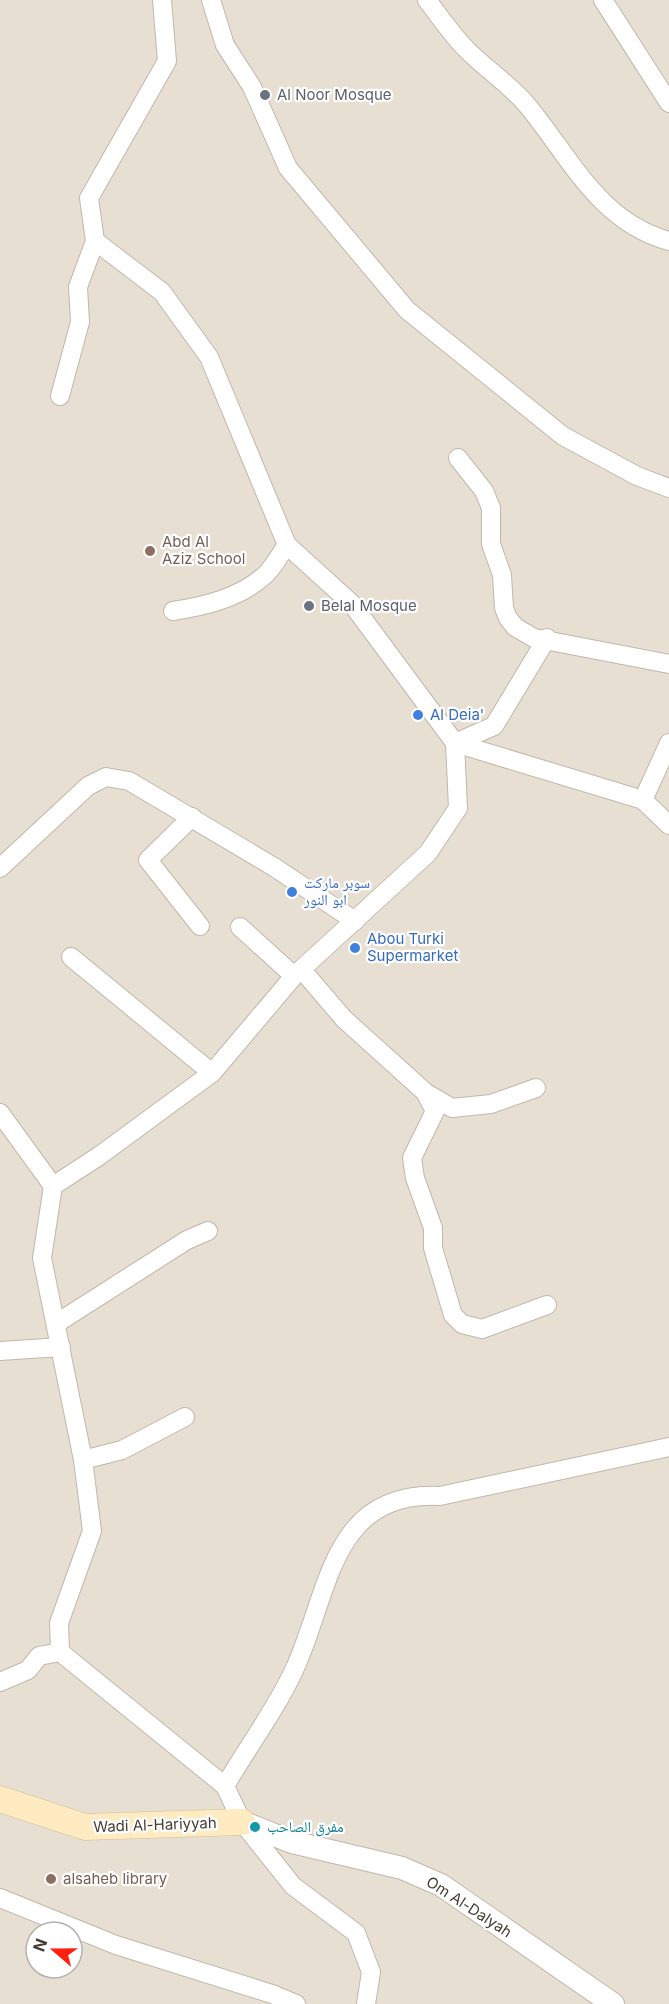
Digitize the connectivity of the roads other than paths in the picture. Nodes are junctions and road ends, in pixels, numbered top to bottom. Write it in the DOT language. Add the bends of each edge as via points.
graph roads {
  1 [pos="162,0"];
  2 [pos="211,0"];
  3 [pos="427,0"];
  4 [pos="603,0"];
  5 [pos="669,103"];
  6 [pos="95,241"];
  7 [pos="669,241"];
  8 [pos="60,396"];
  9 [pos="458,458"];
  10 [pos="669,488"];
  11 [pos="287,545"];
  12 [pos="173,611"];
  13 [pos="548,638"];
  14 [pos="669,663"];
  15 [pos="669,742"];
  16 [pos="454,743"];
  17 [pos="644,800"];
  18 [pos="192,817"];
  19 [pos="669,825"];
  20 [pos="0,868"];
  21 [pos="355,921"];
  22 [pos="200,927"];
  23 [pos="240,927"];
  24 [pos="71,957"];
  25 [pos="298,973"];
  26 [pos="212,1073"];
  27 [pos="536,1088"];
  28 [pos="425,1092"];
  29 [pos="0,1113"];
  30 [pos="53,1186"];
  31 [pos="208,1231"];
  32 [pos="547,1305"];
  33 [pos="57,1323"];
  34 [pos="61,1347"];
  35 [pos="0,1351"];
  36 [pos="185,1417"];
  37 [pos="669,1447"];
  38 [pos="83,1460"];
  39 [pos="60,1652"];
  40 [pos="0,1682"];
  41 [pos="225,1786"];
  42 [pos="0,1799"];
  43 [pos="242,1822"];
  44 [pos="0,1898"];
  45 [pos="296,2004"];
  46 [pos="366,2004"];
  47 [pos="613,2004"];
  1 -- 6 [label="street" via="167,61 89,198"];
  2 -- 10 [label="street" via="225,45 252,87 288,168 407,310 563,436 637,476"];
  3 -- 7 [label="street" via="466,49 526,104 595,195 619,218"];
  4 -- 5 [label="street"];
  6 -- 8 [label="street" via="78,287 80,322"];
  6 -- 11 [label="street" via="162,292 209,357"];
  9 -- 13 [label="street" via="484,491 491,508 491,544 502,576 508,618 534,638"];
  11 -- 12 [label="street" via="265,575 234,594 208,606"];
  11 -- 16 [label="street" via="352,604"];
  13 -- 14 [label="street"];
  13 -- 16 [label="street" via="494,726"];
  15 -- 17 [label="street"];
  16 -- 17 [label="street"];
  16 -- 21 [label="street" via="458,808 428,853"];
  17 -- 19 [label="street"];
  18 -- 20 [label="street" via="129,781 106,777 87,787"];
  18 -- 21 [label="street"];
  18 -- 22 [label="street" via="148,860"];
  21 -- 25 [label="street"];
  23 -- 25 [label="street"];
  24 -- 26 [label="street"];
  25 -- 26 [label="street"];
  25 -- 28 [label="street"];
  26 -- 30 [label="street"];
  27 -- 28 [label="street" via="491,1104 452,1108"];
  28 -- 32 [label="street" via="435,1111 412,1158 433,1228 432,1248 453,1315 462,1324 482,1329"];
  29 -- 30 [label="street"];
  30 -- 33 [label="street" via="42,1258"];
  31 -- 33 [label="street" via="187,1240"];
  33 -- 34 [label="street"];
  34 -- 35 [label="street"];
  34 -- 38 [label="street"];
  36 -- 38 [label="street" via="122,1450"];
  37 -- 41 [label="street" via="440,1496 408,1497 370,1512 351,1530 337,1553 295,1668"];
  38 -- 39 [label="street" via="92,1531 59,1623"];
  39 -- 40 [label="street" via="39,1656 28,1670"];
  39 -- 41 [label="street"];
  41 -- 43 [label="street"];
  42 -- 43 [label="main road, Wadi Al-Hariyyah" via="85,1827"];
  43 -- 46 [label="street" via="293,1887 356,1933 370,1972"];
  43 -- 47 [label="street, Om Al-Dalyah" via="292,1842 402,1868 441,1885"];
  44 -- 45 [label="street" via="117,1945"];
}
